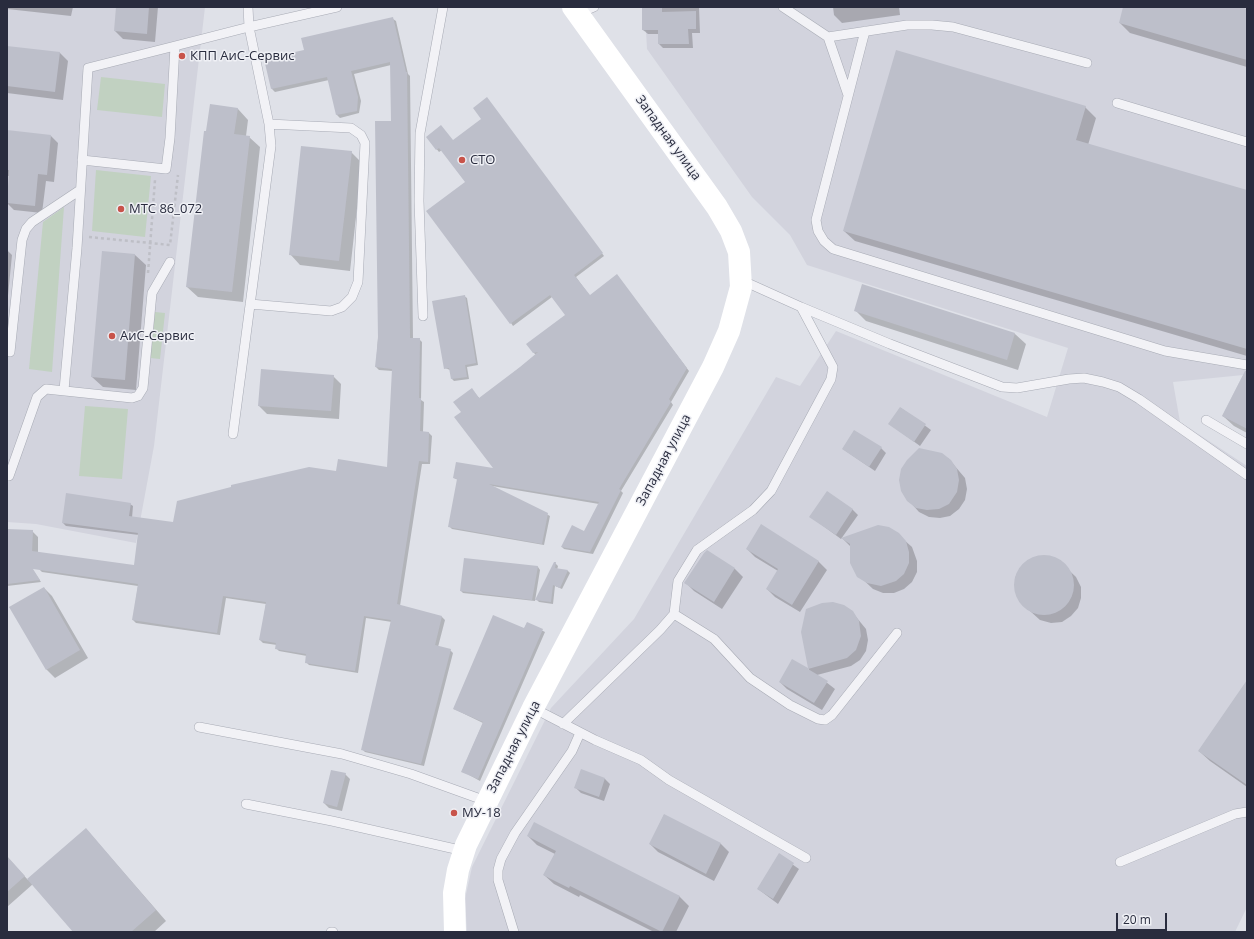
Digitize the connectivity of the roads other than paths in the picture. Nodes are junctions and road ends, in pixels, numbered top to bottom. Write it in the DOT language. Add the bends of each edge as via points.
graph roads {
  1 [pos="248,7"];
  2 [pos="337,7"];
  3 [pos="443,7"];
  4 [pos="783,7"];
  5 [pos="582,9"];
  6 [pos="249,27"];
  7 [pos="865,31"];
  8 [pos="828,37"];
  9 [pos="175,46"];
  10 [pos="1087,63"];
  11 [pos="848,95"];
  12 [pos="1117,103"];
  13 [pos="269,124"];
  14 [pos="1247,142"];
  15 [pos="82,160"];
  16 [pos="80,190"];
  17 [pos="170,262"];
  18 [pos="741,280"];
  19 [pos="250,304"];
  20 [pos="801,307"];
  21 [pos="423,316"];
  22 [pos="10,352"];
  23 [pos="1247,365"];
  24 [pos="64,390"];
  25 [pos="1206,420"];
  26 [pos="233,434"];
  27 [pos="1247,444"];
  28 [pos="1247,475"];
  29 [pos="9,476"];
  30 [pos="674,614"];
  31 [pos="897,633"];
  32 [pos="533,708"];
  33 [pos="563,724"];
  34 [pos="199,727"];
  35 [pos="580,733"];
  36 [pos="486,801"];
  37 [pos="246,804"];
  38 [pos="1247,812"];
  39 [pos="464,851"];
  40 [pos="806,858"];
  41 [pos="1120,862"];
  42 [pos="455,932"];
  43 [pos="514,932"];
  1 -- 6 [label="lane"];
  2 -- 6 [label="lane"];
  3 -- 21 [label="lane" via="420,133 419,201"];
  4 -- 8 [label="lane"];
  5 -- 18 [label="street, Западная улица" via="717,207 731,231 739,252"];
  6 -- 9 [label="lane"];
  6 -- 13 [label="lane"];
  7 -- 8 [label="lane"];
  7 -- 10 [label="lane" via="907,25 953,27"];
  7 -- 11 [label="lane"];
  8 -- 11 [label="lane"];
  9 -- 15 [label="lane" via="88,68"];
  9 -- 15 [label="lane" via="166,169"];
  11 -- 23 [label="lane" via="816,220 821,236 833,249 1165,351"];
  12 -- 14 [label="lane"];
  13 -- 19 [label="lane" via="271,146"];
  13 -- 19 [label="lane" via="351,128 362,135 365,143 358,282 352,297 342,307 331,311"];
  15 -- 16 [label="lane"];
  16 -- 22 [label="lane" via="32,222 26,229 22,240"];
  16 -- 24 [label="lane"];
  17 -- 24 [label="lane" via="152,293 143,388 138,396 132,398"];
  18 -- 20 [label="lane"];
  18 -- 32 [label="street, Западная улица" via="737,307 713,367"];
  19 -- 26 [label="lane"];
  20 -- 28 [label="lane" via="1002,387 1017,388 1084,378 1119,387"];
  20 -- 30 [label="lane" via="833,367 832,379 771,491 753,510 697,550 678,581"];
  24 -- 29 [label="lane" via="46,389 36,397"];
  25 -- 27 [label="lane"];
  30 -- 31 [label="lane" via="714,639 750,678 790,705 825,720 832,715"];
  30 -- 33 [label="lane"];
  32 -- 33 [label="lane"];
  32 -- 36 [label="street, Западная улица"];
  33 -- 35 [label="lane"];
  34 -- 36 [label="lane" via="342,754 411,774"];
  35 -- 40 [label="lane" via="641,760 668,780"];
  35 -- 43 [label="lane" via="572,751 515,833 501,859 498,880"];
  36 -- 39 [label="street, Западная улица"];
  37 -- 39 [label="lane"];
  38 -- 41 [label="lane" via="1235,814"];
  39 -- 42 [label="street, Западная улица" via="454,893"];
}
